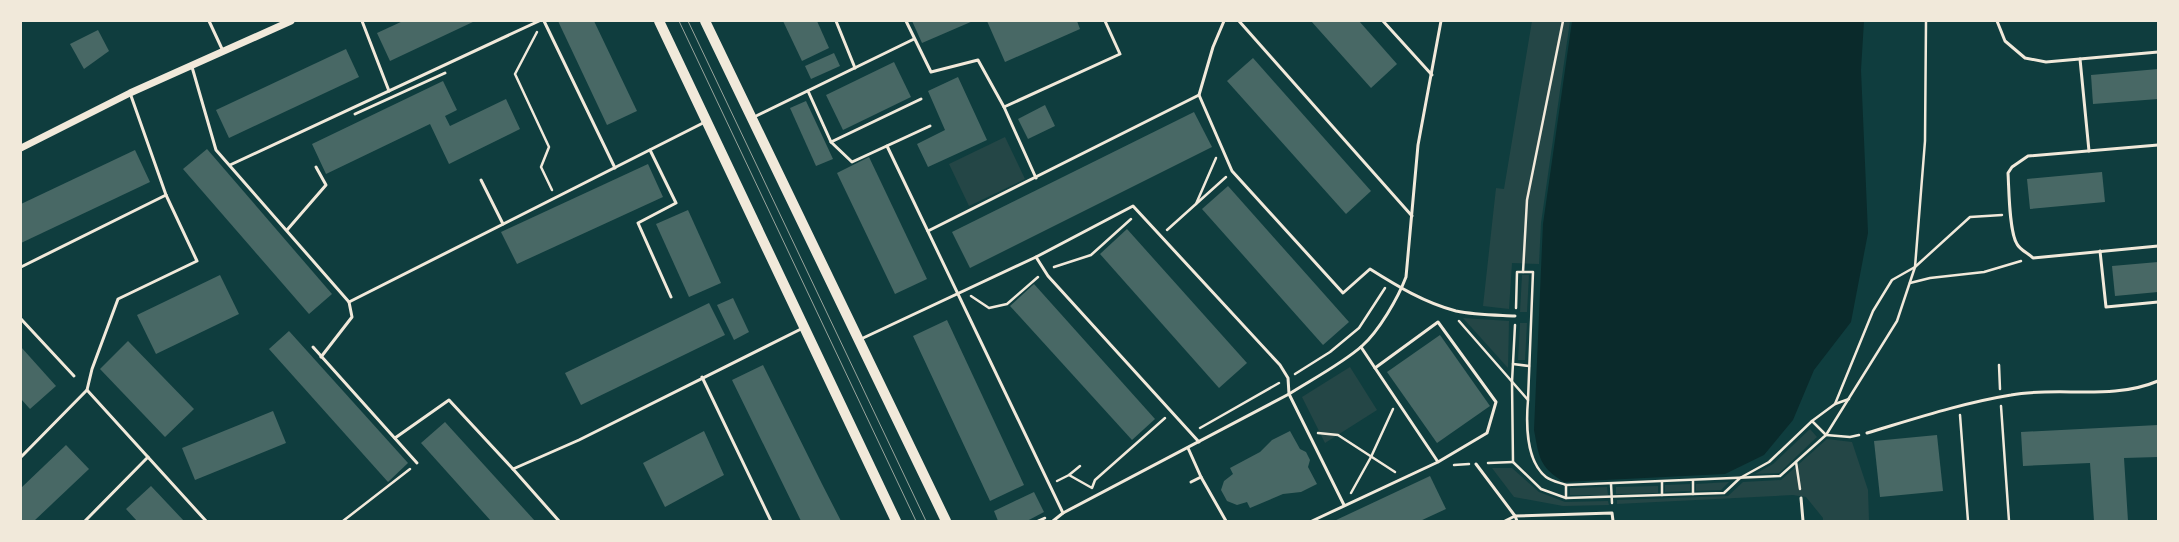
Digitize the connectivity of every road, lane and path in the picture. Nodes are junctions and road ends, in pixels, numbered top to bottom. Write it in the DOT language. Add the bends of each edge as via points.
graph roads {
  1 [pos="209,21"];
  2 [pos="291,21"];
  3 [pos="362,21"];
  4 [pos="539,21"];
  5 [pos="544,21"];
  6 [pos="659,21"];
  7 [pos="706,21"];
  8 [pos="836,21"];
  9 [pos="906,21"];
  10 [pos="1105,21"];
  11 [pos="1224,21"];
  12 [pos="1239,21"];
  13 [pos="1384,21"];
  14 [pos="1441,21"];
  15 [pos="1563,21"];
  16 [pos="1926,21"];
  17 [pos="1997,21"];
  18 [pos="539,28"];
  19 [pos="914,39"];
  20 [pos="223,51"];
  21 [pos="2158,52"];
  22 [pos="2080,59"];
  23 [pos="192,66"];
  24 [pos="856,68"];
  25 [pos="444,73"];
  26 [pos="1432,75"];
  27 [pos="389,91"];
  28 [pos="808,91"];
  29 [pos="130,94"];
  30 [pos="1199,95"];
  31 [pos="921,99"];
  32 [pos="1004,107"];
  33 [pos="355,114"];
  34 [pos="751,118"];
  35 [pos="707,122"];
  36 [pos="930,126"];
  37 [pos="831,142"];
  38 [pos="2158,145"];
  39 [pos="888,146"];
  40 [pos="21,148"];
  41 [pos="1221,148"];
  42 [pos="650,150"];
  43 [pos="2089,151"];
  44 [pos="230,165"];
  45 [pos="316,167"];
  46 [pos="615,168"];
  47 [pos="1232,171"];
  48 [pos="1036,178"];
  49 [pos="481,180"];
  50 [pos="166,195"];
  51 [pos="555,198"];
  52 [pos="1195,205"];
  53 [pos="2010,215"];
  54 [pos="1412,216"];
  55 [pos="503,224"];
  56 [pos="287,230"];
  57 [pos="928,231"];
  58 [pos="1161,236"];
  59 [pos="2158,246"];
  60 [pos="2100,251"];
  61 [pos="1036,257"];
  62 [pos="2033,258"];
  63 [pos="21,267"];
  64 [pos="1915,267"];
  65 [pos="1524,272"];
  66 [pos="1389,281"];
  67 [pos="1910,283"];
  68 [pos="1401,289"];
  69 [pos="959,294"];
  70 [pos="671,297"];
  71 [pos="349,302"];
  72 [pos="2158,302"];
  73 [pos="1448,308"];
  74 [pos="1515,316"];
  75 [pos="21,319"];
  76 [pos="805,327"];
  77 [pos="858,341"];
  78 [pos="313,347"];
  79 [pos="1361,347"];
  80 [pos="322,358"];
  81 [pos="1513,364"];
  82 [pos="1999,365"];
  83 [pos="1529,366"];
  84 [pos="1376,368"];
  85 [pos="74,376"];
  86 [pos="702,377"];
  87 [pos="1288,378"];
  88 [pos="2158,381"];
  89 [pos="1512,382"];
  90 [pos="87,390"];
  91 [pos="1289,394"];
  92 [pos="2000,397"];
  93 [pos="1850,398"];
  94 [pos="1397,400"];
  95 [pos="1528,400"];
  96 [pos="1835,404"];
  97 [pos="1959,407"];
  98 [pos="1172,412"];
  99 [pos="1812,421"];
  100 [pos="1308,432"];
  101 [pos="1191,433"];
  102 [pos="1867,433"];
  103 [pos="1826,435"];
  104 [pos="1850,436"];
  105 [pos="395,438"];
  106 [pos="1200,442"];
  107 [pos="1188,448"];
  108 [pos="21,457"];
  109 [pos="148,457"];
  110 [pos="1371,457"];
  111 [pos="1438,462"];
  112 [pos="1513,462"];
  113 [pos="1796,462"];
  114 [pos="417,463"];
  115 [pos="1490,463"];
  116 [pos="1476,464"];
  117 [pos="1080,466"];
  118 [pos="513,469"];
  119 [pos="1069,475"];
  120 [pos="1201,477"];
  121 [pos="1403,477"];
  122 [pos="1740,478"];
  123 [pos="1693,480"];
  124 [pos="1191,482"];
  125 [pos="1662,482"];
  126 [pos="1099,484"];
  127 [pos="1611,484"];
  128 [pos="1050,485"];
  129 [pos="1566,485"];
  130 [pos="1092,488"];
  131 [pos="1086,491"];
  132 [pos="1693,494"];
  133 [pos="1662,495"];
  134 [pos="1566,498"];
  135 [pos="1612,498"];
  136 [pos="1801,498"];
  137 [pos="1344,505"];
  138 [pos="1059,506"];
  139 [pos="1063,513"];
  140 [pos="1515,516"];
  141 [pos="85,521"];
  142 [pos="206,521"];
  143 [pos="342,521"];
  144 [pos="559,521"];
  145 [pos="771,521"];
  146 [pos="896,521"];
  147 [pos="946,521"];
  148 [pos="1038,521"];
  149 [pos="1053,521"];
  150 [pos="1226,521"];
  151 [pos="1312,521"];
  152 [pos="1505,521"];
  153 [pos="1517,521"];
  154 [pos="1613,521"];
  155 [pos="1803,521"];
  156 [pos="1968,521"];
  157 [pos="2009,521"];
  1 -- 20 [label="lane"];
  2 -- 20 [label="street"];
  3 -- 27 [label="lane"];
  4 -- 27 [label="lane"];
  5 -- 46 [label="lane"];
  6 -- 35 [label="main road"];
  7 -- 34 [label="main road"];
  8 -- 24 [label="lane"];
  9 -- 19 [label="lane"];
  10 -- 32 [label="lane" via="1120,54"];
  11 -- 30 [label="lane" via="1213,47"];
  12 -- 54 [label="lane"];
  13 -- 26 [label="lane"];
  14 -- 26 [label="lane"];
  15 -- 65 [label="path" via="1527,200"];
  16 -- 64 [label="path" via="1925,141"];
  17 -- 22 [label="lane" via="2005,41 2026,58 2046,62"];
  18 -- 51 [label="path" via="515,74 549,147 541,167"];
  19 -- 24 [label="lane"];
  19 -- 32 [label="lane" via="930,72 978,60"];
  20 -- 23 [label="street"];
  21 -- 22 [label="lane"];
  22 -- 43 [label="lane"];
  23 -- 29 [label="street"];
  23 -- 44 [label="lane" via="216,150"];
  24 -- 28 [label="lane"];
  25 -- 33 [label="lane"];
  26 -- 54 [label="lane" via="1418,145"];
  27 -- 44 [label="lane"];
  28 -- 34 [label="lane"];
  28 -- 37 [label="lane"];
  29 -- 40 [label="street"];
  29 -- 50 [label="lane"];
  30 -- 41 [label="lane"];
  30 -- 48 [label="lane"];
  31 -- 37 [label="lane"];
  32 -- 48 [label="lane"];
  34 -- 77 [label="main road"];
  35 -- 42 [label="lane"];
  35 -- 76 [label="main road"];
  36 -- 39 [label="lane"];
  37 -- 39 [label="lane" via="852,162"];
  38 -- 43 [label="lane"];
  39 -- 57 [label="lane"];
  41 -- 47 [label="lane"];
  41 -- 52 [label="path"];
  42 -- 46 [label="lane"];
  42 -- 70 [label="lane" via="676,203 638,223"];
  43 -- 53 [label="lane" via="2028,156 2012,167 2008,173"];
  44 -- 56 [label="lane"];
  45 -- 56 [label="lane" via="326,185"];
  46 -- 51 [label="lane"];
  47 -- 52 [label="path"];
  47 -- 66 [label="lane" via="1343,293 1370,269"];
  48 -- 57 [label="lane"];
  49 -- 55 [label="lane"];
  50 -- 63 [label="lane"];
  50 -- 90 [label="lane" via="197,261 118,299 92,369"];
  51 -- 55 [label="lane"];
  52 -- 58 [label="path"];
  53 -- 62 [label="lane" via="2015,242"];
  53 -- 64 [label="path" via="1970,217"];
  54 -- 68 [label="lane" via="1406,277"];
  55 -- 71 [label="lane"];
  56 -- 71 [label="lane"];
  57 -- 69 [label="lane"];
  58 -- 61 [label="lane" via="1133,206"];
  58 -- 87 [label="lane" via="1280,365"];
  59 -- 60 [label="lane"];
  60 -- 62 [label="lane"];
  60 -- 72 [label="lane" via="2106,307"];
  61 -- 69 [label="lane"];
  61 -- 98 [label="lane" via="1048,276"];
  62 -- 67 [label="path" via="1984,272 1930,278"];
  64 -- 67 [label="path"];
  64 -- 96 [label="path" via="1892,280 1873,311"];
  65 -- 74 [label="path" via="1517,272"];
  65 -- 83 [label="path" via="1533,272"];
  66 -- 68 [label="lane"];
  66 -- 87 [label="path" via="1359,328 1330,352"];
  67 -- 93 [label="path" via="1897,321"];
  68 -- 73 [label="lane"];
  68 -- 79 [label="lane" via="1371,337"];
  69 -- 77 [label="lane"];
  69 -- 128 [label="lane"];
  71 -- 80 [label="lane" via="352,317"];
  73 -- 74 [label="lane"];
  73 -- 89 [label="path"];
  74 -- 81 [label="path"];
  75 -- 85 [label="lane"];
  76 -- 86 [label="lane"];
  76 -- 146 [label="main road"];
  77 -- 147 [label="main road"];
  78 -- 80 [label="lane"];
  79 -- 84 [label="lane"];
  79 -- 91 [label="lane"];
  80 -- 105 [label="lane"];
  81 -- 83 [label="path"];
  81 -- 89 [label="path"];
  82 -- 92 [label="path"];
  83 -- 95 [label="path"];
  84 -- 94 [label="lane"];
  84 -- 111 [label="lane" via="1438,322 1496,402 1487,433"];
  86 -- 118 [label="lane" via="579,440"];
  86 -- 145 [label="lane"];
  87 -- 91 [label="lane"];
  87 -- 101 [label="path"];
  88 -- 92 [label="lane" via="2125,391 2012,394"];
  89 -- 95 [label="path"];
  89 -- 112 [label="path"];
  90 -- 108 [label="lane"];
  90 -- 109 [label="lane"];
  91 -- 100 [label="lane"];
  91 -- 106 [label="lane"];
  92 -- 97 [label="lane"];
  92 -- 157 [label="path"];
  93 -- 96 [label="path"];
  93 -- 103 [label="path"];
  94 -- 110 [label="path"];
  94 -- 111 [label="lane"];
  95 -- 129 [label="path" via="1526,422 1534,460 1546,478"];
  96 -- 99 [label="path"];
  97 -- 102 [label="lane"];
  97 -- 156 [label="path"];
  98 -- 101 [label="lane"];
  98 -- 130 [label="path" via="1095,480"];
  99 -- 103 [label="path"];
  99 -- 122 [label="path" via="1769,462"];
  100 -- 110 [label="path" via="1338,435"];
  100 -- 137 [label="lane"];
  101 -- 106 [label="lane"];
  103 -- 104 [label="path"];
  103 -- 113 [label="path"];
  105 -- 114 [label="lane"];
  105 -- 118 [label="lane" via="449,400"];
  106 -- 107 [label="lane"];
  107 -- 120 [label="lane"];
  107 -- 139 [label="lane"];
  109 -- 141 [label="lane"];
  109 -- 142 [label="lane"];
  110 -- 121 [label="path"];
  110 -- 137 [label="path"];
  111 -- 116 [label="path" via="1449,465"];
  111 -- 121 [label="lane"];
  112 -- 115 [label="path"];
  112 -- 134 [label="path" via="1541,489"];
  113 -- 122 [label="path" via="1780,476"];
  113 -- 136 [label="path"];
  114 -- 143 [label="path"];
  116 -- 140 [label="lane"];
  117 -- 119 [label="path"];
  118 -- 144 [label="lane"];
  119 -- 128 [label="path"];
  119 -- 130 [label="path"];
  120 -- 124 [label="lane"];
  120 -- 150 [label="lane"];
  121 -- 137 [label="lane"];
  122 -- 123 [label="path"];
  122 -- 132 [label="path" via="1724,493"];
  123 -- 125 [label="path"];
  123 -- 132 [label="path"];
  125 -- 127 [label="path"];
  125 -- 133 [label="path"];
  126 -- 130 [label="path"];
  127 -- 129 [label="path"];
  127 -- 135 [label="path"];
  128 -- 138 [label="lane"];
  129 -- 134 [label="path"];
  130 -- 131 [label="path"];
  132 -- 133 [label="path"];
  133 -- 135 [label="path"];
  134 -- 135 [label="path"];
  136 -- 155 [label="lane"];
  137 -- 151 [label="lane"];
  138 -- 139 [label="lane"];
  138 -- 148 [label="path"];
  139 -- 149 [label="lane"];
  140 -- 152 [label="lane"];
  140 -- 153 [label="lane"];
  140 -- 154 [label="lane" via="1612,512"];
}
